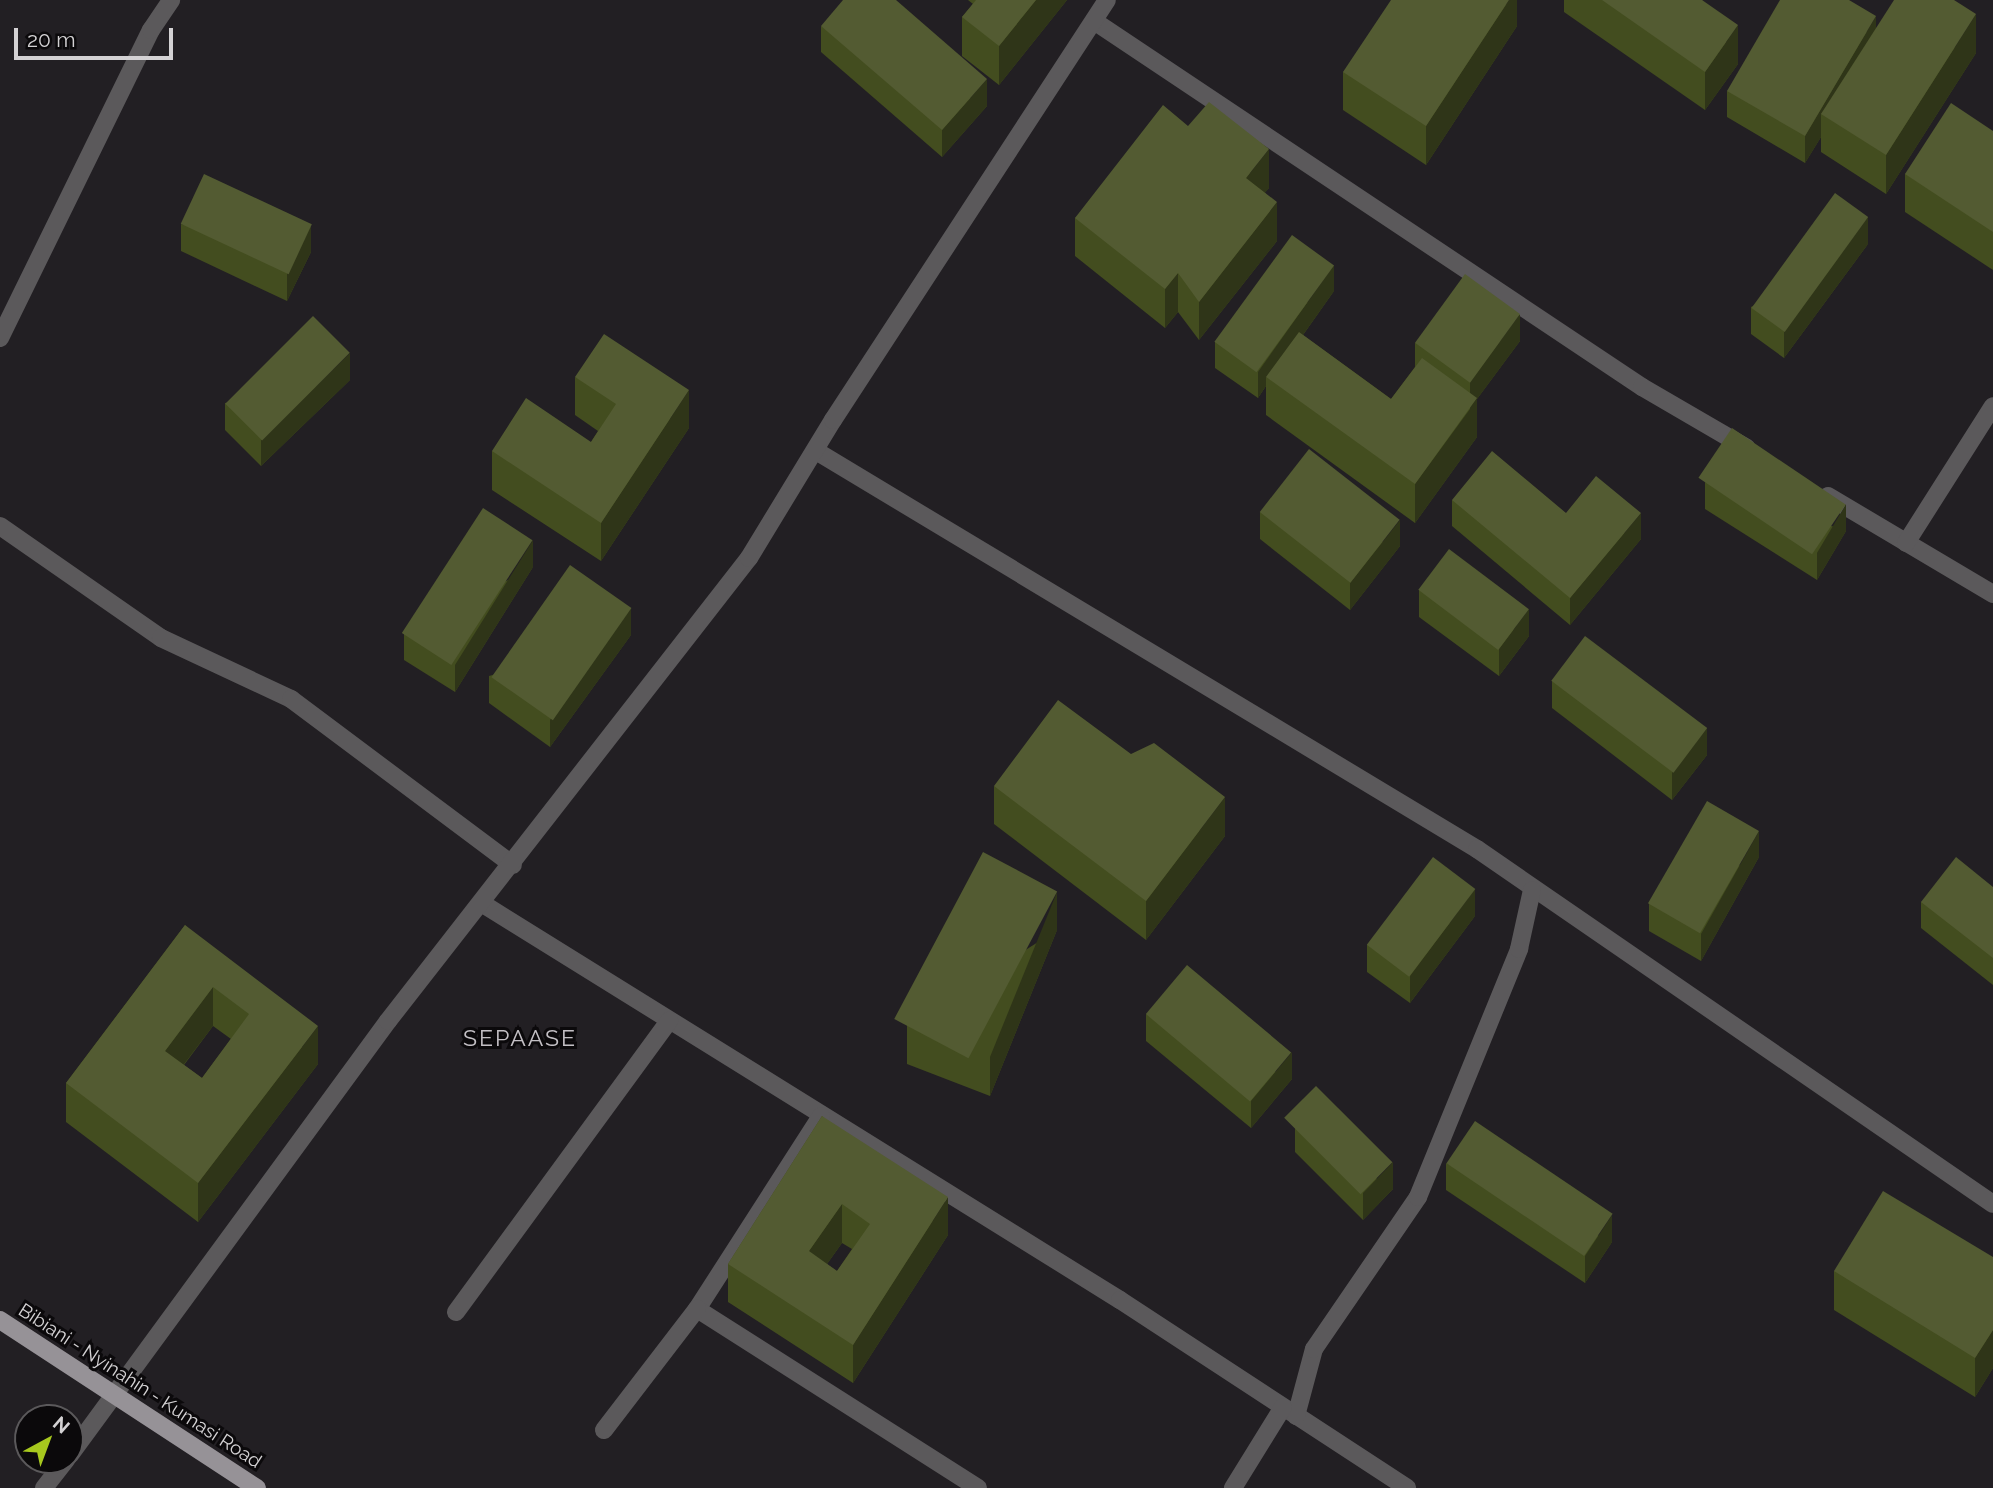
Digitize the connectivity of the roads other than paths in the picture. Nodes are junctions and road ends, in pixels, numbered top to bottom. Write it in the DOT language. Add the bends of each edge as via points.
graph roads {
  1 [pos="171,0"];
  2 [pos="1107,0"];
  3 [pos="1094,21"];
  4 [pos="0,338"];
  5 [pos="1993,406"];
  6 [pos="816,451"];
  7 [pos="1762,457"];
  8 [pos="1810,486"];
  9 [pos="0,526"];
  10 [pos="1906,543"];
  11 [pos="1993,594"];
  12 [pos="513,865"];
  13 [pos="1532,890"];
  14 [pos="483,904"];
  15 [pos="669,1021"];
  16 [pos="821,1116"];
  17 [pos="1993,1204"];
  18 [pos="697,1309"];
  19 [pos="456,1312"];
  20 [pos="0,1320"];
  21 [pos="115,1397"];
  22 [pos="1290,1412"];
  23 [pos="604,1430"];
  24 [pos="84,1437"];
  25 [pos="55,1474"];
  26 [pos="44,1488"];
  27 [pos="257,1488"];
  28 [pos="978,1488"];
  29 [pos="1233,1488"];
  30 [pos="1407,1488"];
  1 -- 4 [label="street" via="151,30"];
  2 -- 3 [label="street"];
  3 -- 6 [label="street"];
  3 -- 7 [label="street" via="1642,387"];
  5 -- 10 [label="street"];
  6 -- 12 [label="street" via="749,558"];
  6 -- 13 [label="street" via="1477,849"];
  8 -- 10 [label="street"];
  9 -- 12 [label="street" via="160,638 291,699"];
  10 -- 11 [label="street"];
  12 -- 14 [label="street"];
  13 -- 17 [label="street" via="1757,1038"];
  13 -- 22 [label="street" via="1520,949 1418,1198 1314,1349"];
  14 -- 15 [label="street"];
  14 -- 21 [label="street" via="387,1021"];
  15 -- 16 [label="street"];
  15 -- 19 [label="street"];
  16 -- 18 [label="street"];
  16 -- 22 [label="street"];
  18 -- 23 [label="street"];
  18 -- 28 [label="street"];
  20 -- 21 [label="main road, Bibiani - Nyinahin - Kumasi Road"];
  21 -- 24 [label="street"];
  21 -- 27 [label="main road, Bibiani - Nyinahin - Kumasi Road"];
  22 -- 29 [label="street"];
  22 -- 30 [label="street"];
  25 -- 26 [label="street"];
}
